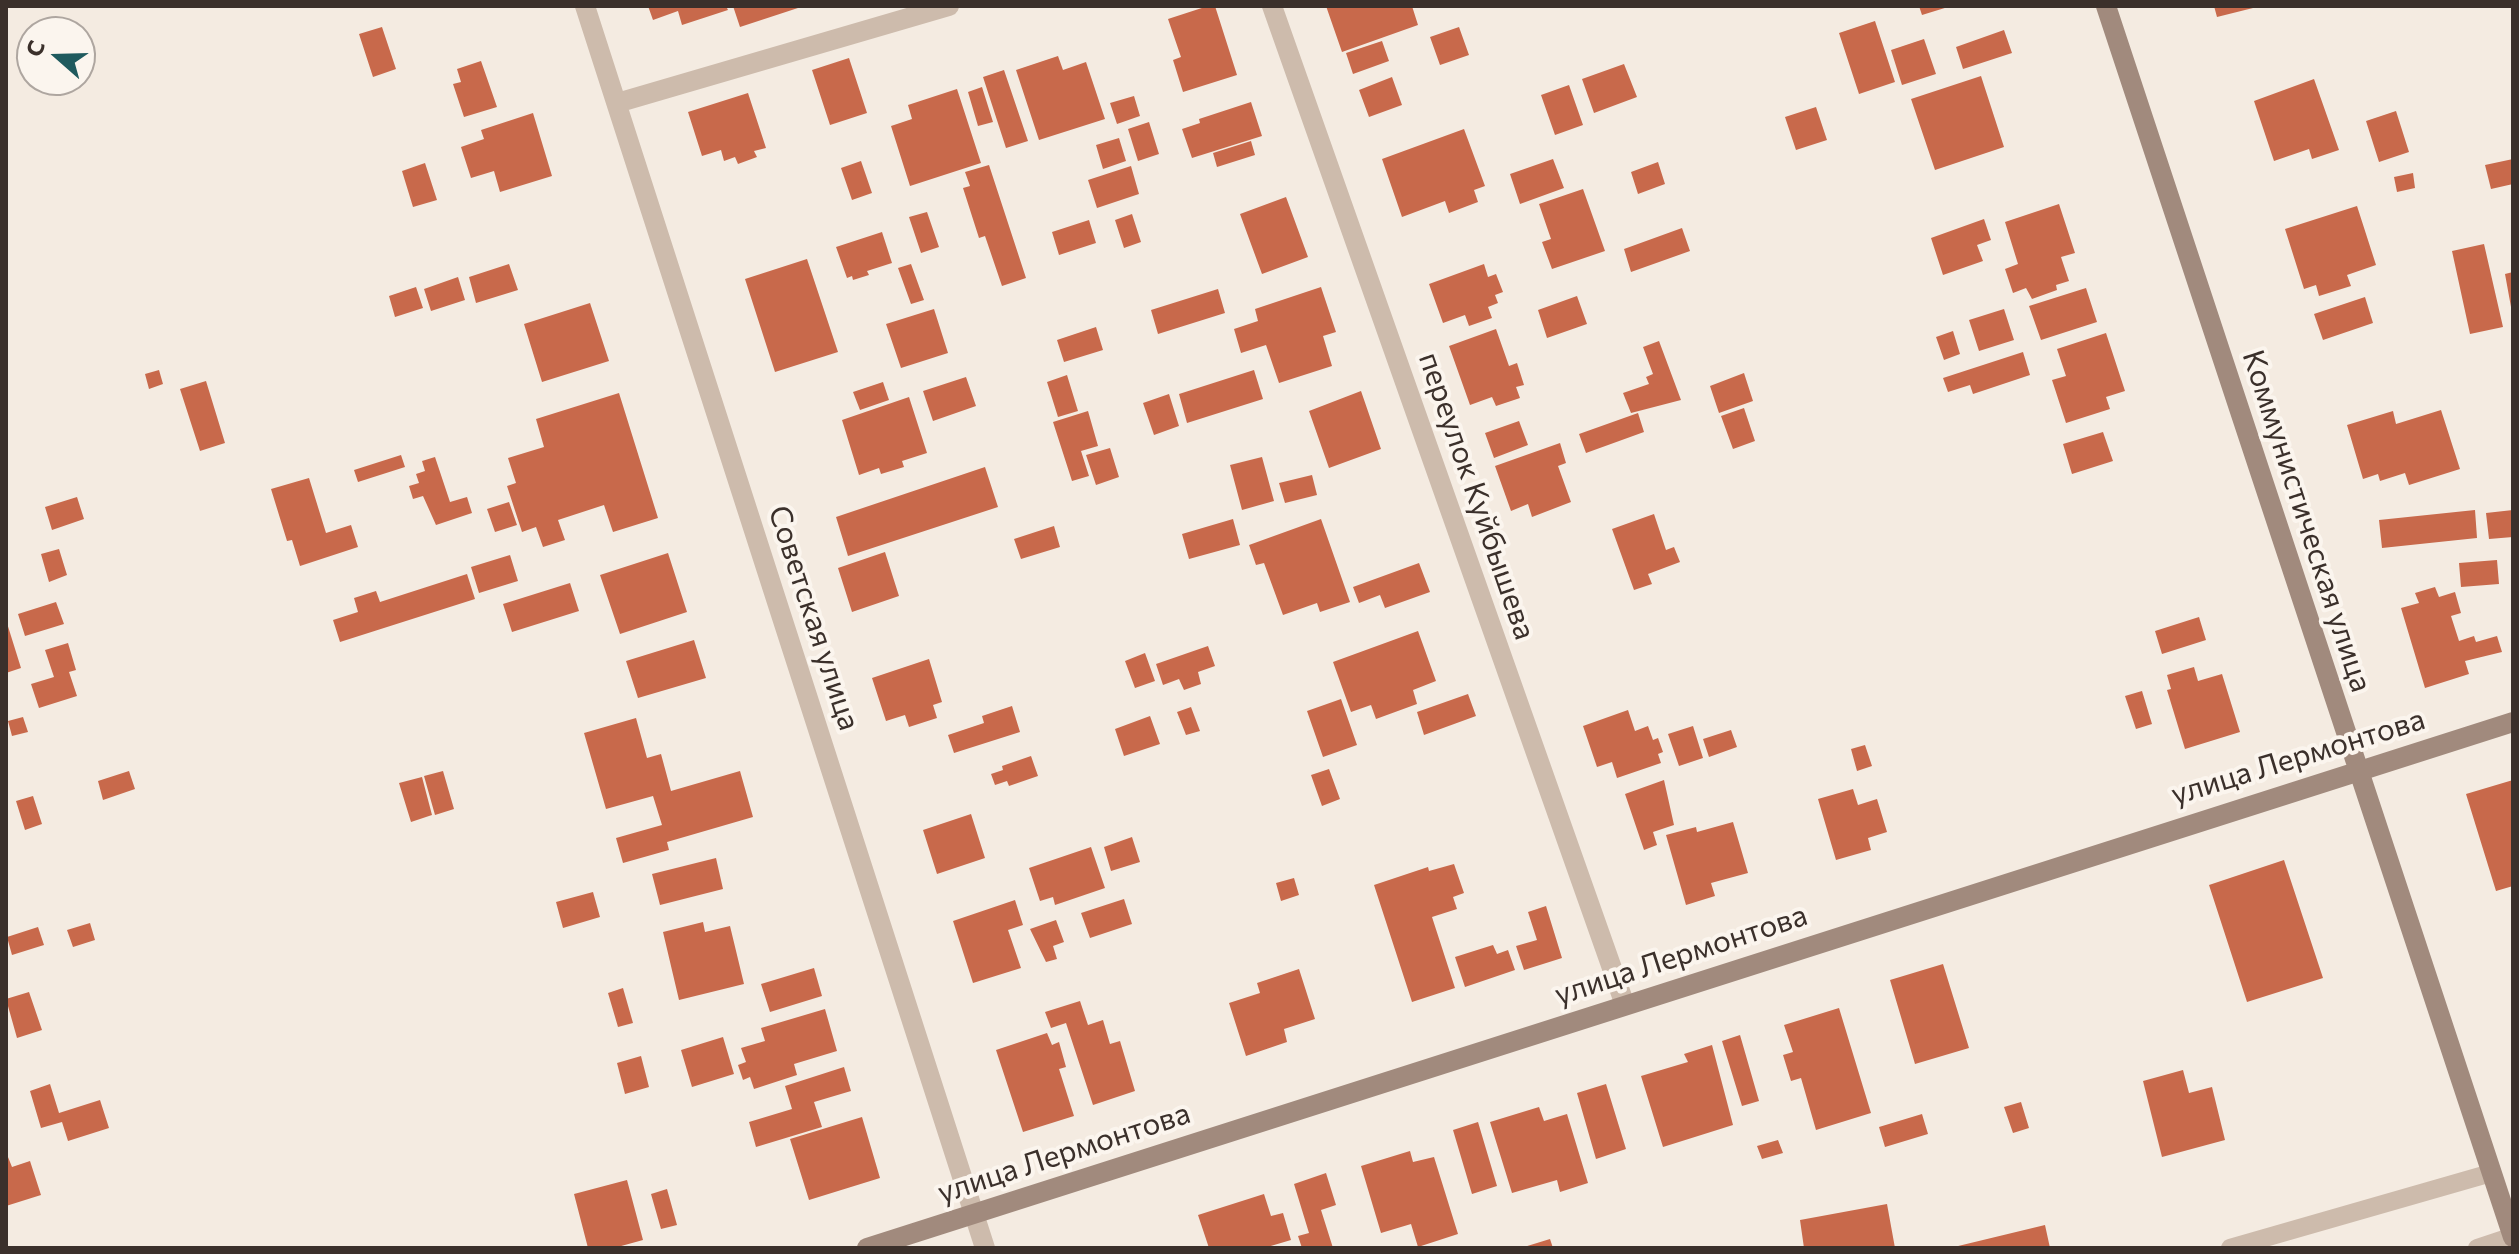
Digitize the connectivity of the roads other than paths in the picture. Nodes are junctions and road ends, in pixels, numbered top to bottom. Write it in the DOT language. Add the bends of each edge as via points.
graph roads {
  1 [pos="585,6"];
  2 [pos="949,6"];
  3 [pos="1272,6"];
  4 [pos="2106,6"];
  5 [pos="617,103"];
  6 [pos="2513,722"];
  7 [pos="2357,770"];
  8 [pos="1625,1005"];
  9 [pos="2491,1173"];
  10 [pos="973,1214"];
  11 [pos="2513,1236"];
  12 [pos="867,1248"];
  13 [pos="985,1248"];
  14 [pos="2230,1248"];
  15 [pos="2477,1248"];
  1 -- 5 [label="street, Советская улица"];
  2 -- 5 [label="street"];
  3 -- 8 [label="street, переулок Куйбышева"];
  4 -- 7 [label="main road, Коммунистическая улица"];
  5 -- 10 [label="street, Советская улица"];
  6 -- 7 [label="main road, улица Лермонтова"];
  7 -- 8 [label="main road, улица Лермонтова"];
  7 -- 9 [label="main road, Коммунистическая улица"];
  8 -- 10 [label="main road, улица Лермонтова"];
  9 -- 11 [label="main road, Коммунистическая улица"];
  9 -- 14 [label="lane"];
  10 -- 12 [label="main road, улица Лермонтова"];
  10 -- 13 [label="street, Советская улица"];
  11 -- 15 [label="lane"];
}
